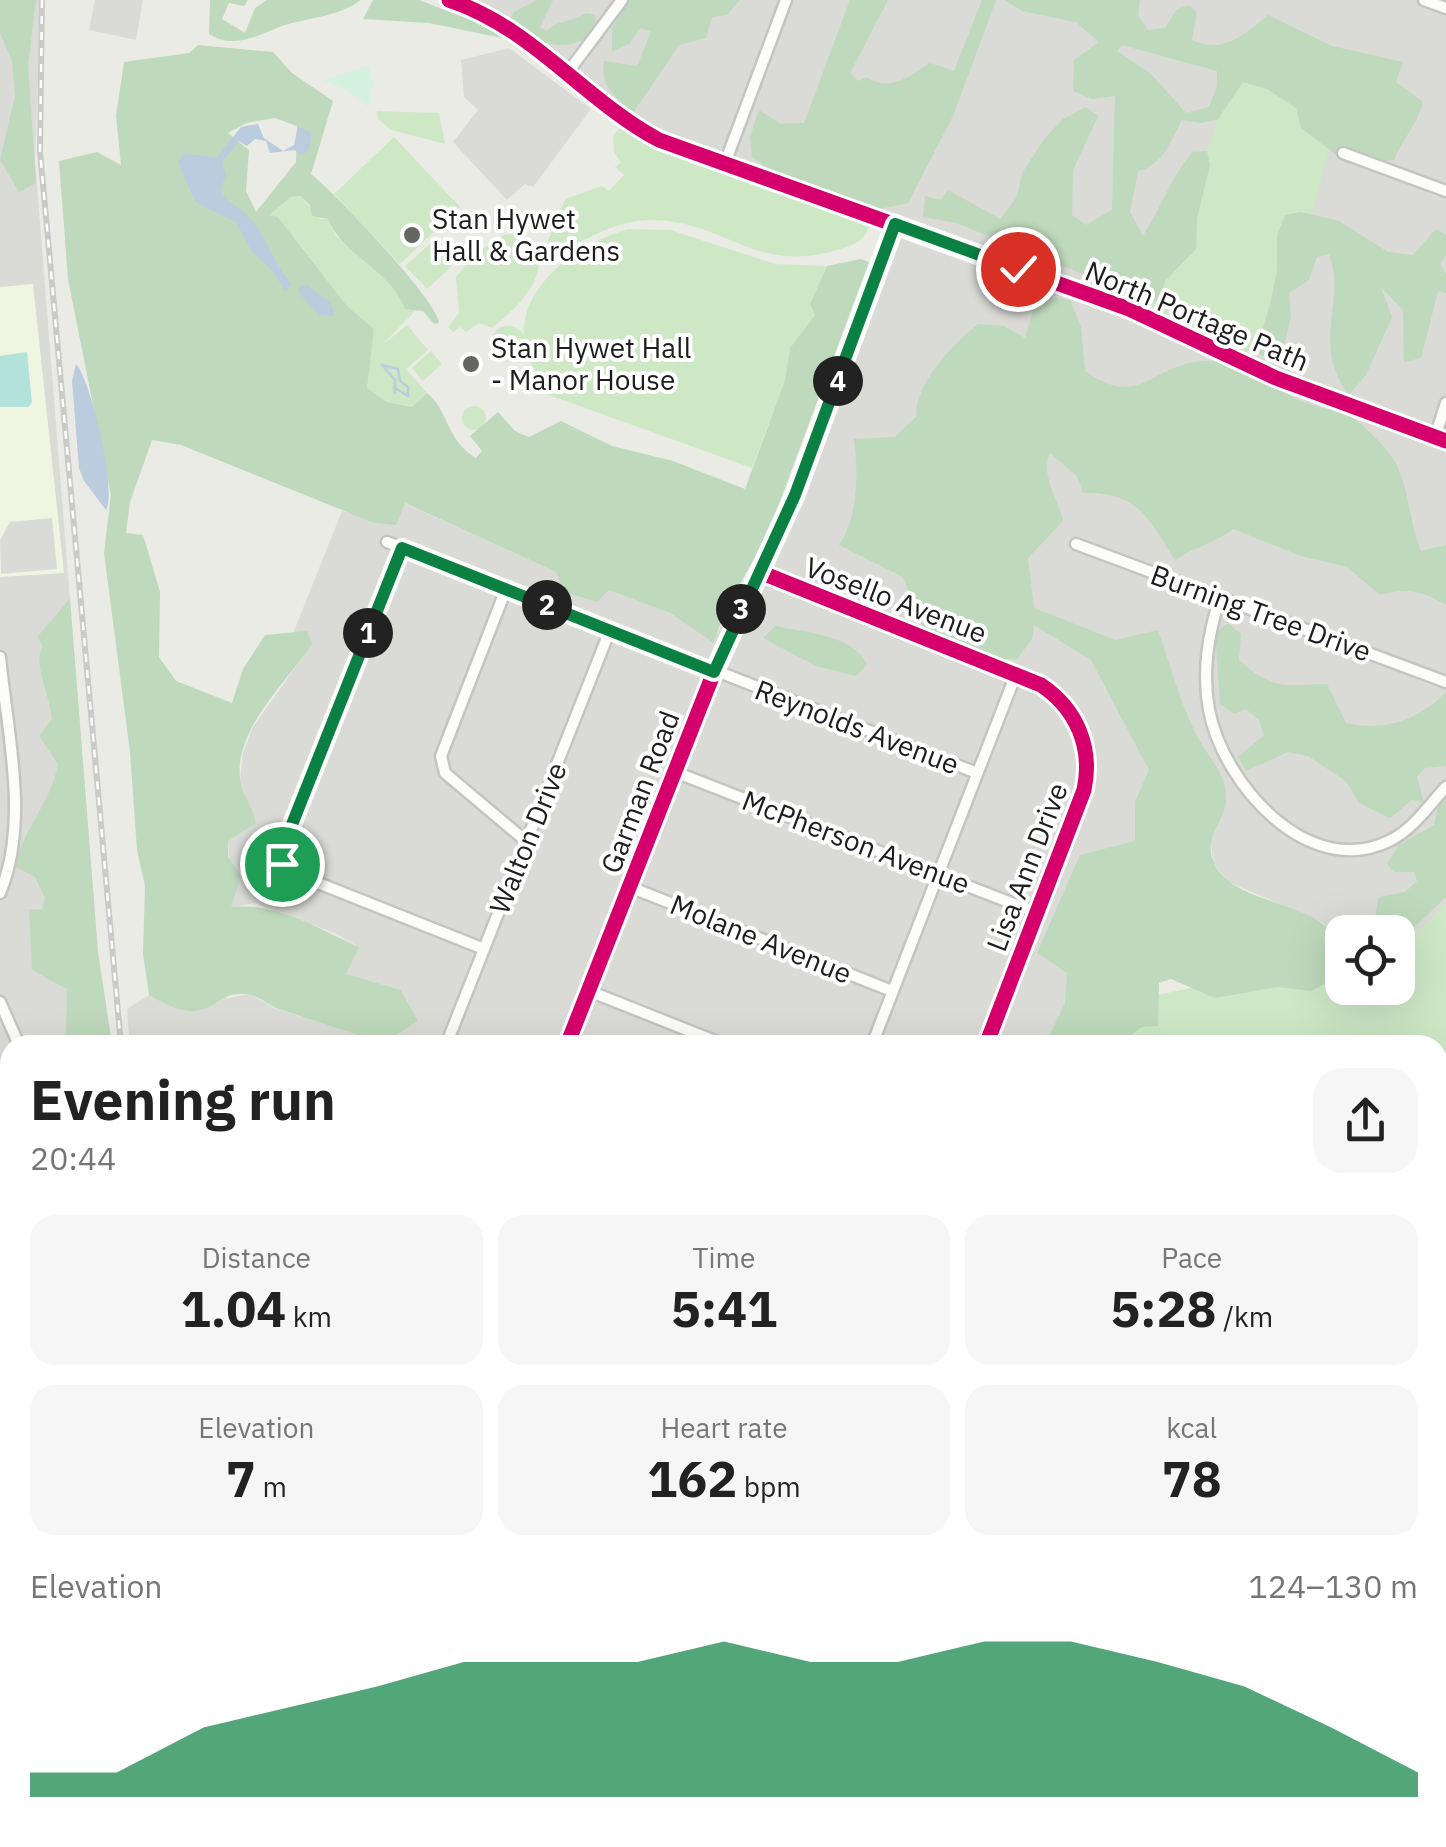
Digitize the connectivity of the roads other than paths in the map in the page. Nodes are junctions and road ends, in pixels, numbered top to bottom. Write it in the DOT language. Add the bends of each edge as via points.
graph roads {
  1 [pos="449,0"];
  2 [pos="622,0"];
  3 [pos="786,0"];
  4 [pos="1424,0"];
  5 [pos="482,6"];
  6 [pos="1446,8"];
  7 [pos="568,72"];
  8 [pos="1343,153"];
  9 [pos="725,163"];
  10 [pos="1446,191"];
  11 [pos="895,224"];
  12 [pos="1446,403"];
  13 [pos="1440,439"];
  14 [pos="388,542"];
  15 [pos="1076,544"];
  16 [pos="402,548"];
  17 [pos="760,572"];
  18 [pos="506,589"];
  19 [pos="1220,597"];
  20 [pos="610,630"];
  21 [pos="0,657"];
  22 [pos="714,672"];
  23 [pos="1016,674"];
  24 [pos="1446,682"];
  25 [pos="2,708"];
  26 [pos="675,772"];
  27 [pos="976,773"];
  28 [pos="1446,787"];
  29 [pos="526,842"];
  30 [pos="938,875"];
  31 [pos="630,887"];
  32 [pos="0,894"];
  33 [pos="1037,913"];
  34 [pos="484,950"];
  35 [pos="589,991"];
  36 [pos="892,991"];
  37 [pos="0,1002"];
  38 [pos="15,1035"];
  39 [pos="450,1035"];
  40 [pos="570,1035"];
  41 [pos="700,1035"];
  42 [pos="876,1035"];
  43 [pos="990,1035"];
  1 -- 5 [label="main road, North Portage Path"];
  2 -- 7 [label="street"];
  3 -- 9 [label="street"];
  4 -- 6 [label="street"];
  5 -- 7 [label="main road, North Portage Path"];
  7 -- 9 [label="main road, North Portage Path" via="628,123"];
  8 -- 10 [label="street"];
  9 -- 11 [label="main road, North Portage Path"];
  11 -- 13 [label="main road, North Portage Path" via="1156,320 1262,372"];
  11 -- 17 [label="street, Garman Road"];
  12 -- 13 [label="street"];
  14 -- 16 [label="street, Reynolds Avenue"];
  15 -- 19 [label="street, Burning Tree Drive"];
  16 -- 18 [label="street, Reynolds Avenue"];
  16 -- 34 [label="street" via="283,847 282,864"];
  17 -- 22 [label="street, Garman Road"];
  17 -- 23 [label="street, Vosello Avenue"];
  18 -- 20 [label="street, Reynolds Avenue"];
  18 -- 29 [label="street" via="441,756 445,774"];
  19 -- 24 [label="street, Burning Tree Drive"];
  19 -- 28 [label="street" via="1206,658 1210,712 1230,768 1268,812 1328,846 1366,849 1405,830"];
  20 -- 22 [label="street, Reynolds Avenue"];
  20 -- 29 [label="street, Walton Drive"];
  21 -- 25 [label="street"];
  22 -- 26 [label="street, Garman Road"];
  22 -- 27 [label="street, Reynolds Avenue"];
  23 -- 27 [label="street"];
  23 -- 33 [label="street, Lisa Ann Drive" via="1067,708 1087,756 1084,790"];
  25 -- 32 [label="street" via="15,830"];
  26 -- 30 [label="street, McPherson Avenue"];
  26 -- 31 [label="street, Garman Road"];
  27 -- 30 [label="street"];
  29 -- 34 [label="street, Walton Drive"];
  30 -- 33 [label="street, McPherson Avenue"];
  30 -- 36 [label="street"];
  31 -- 35 [label="street, Garman Road"];
  31 -- 36 [label="street, Molane Avenue"];
  33 -- 43 [label="street, Lisa Ann Drive"];
  34 -- 39 [label="street, Walton Drive"];
  35 -- 40 [label="street, Garman Road"];
  35 -- 41 [label="street"];
  36 -- 42 [label="street"];
  37 -- 38 [label="street"];
}
